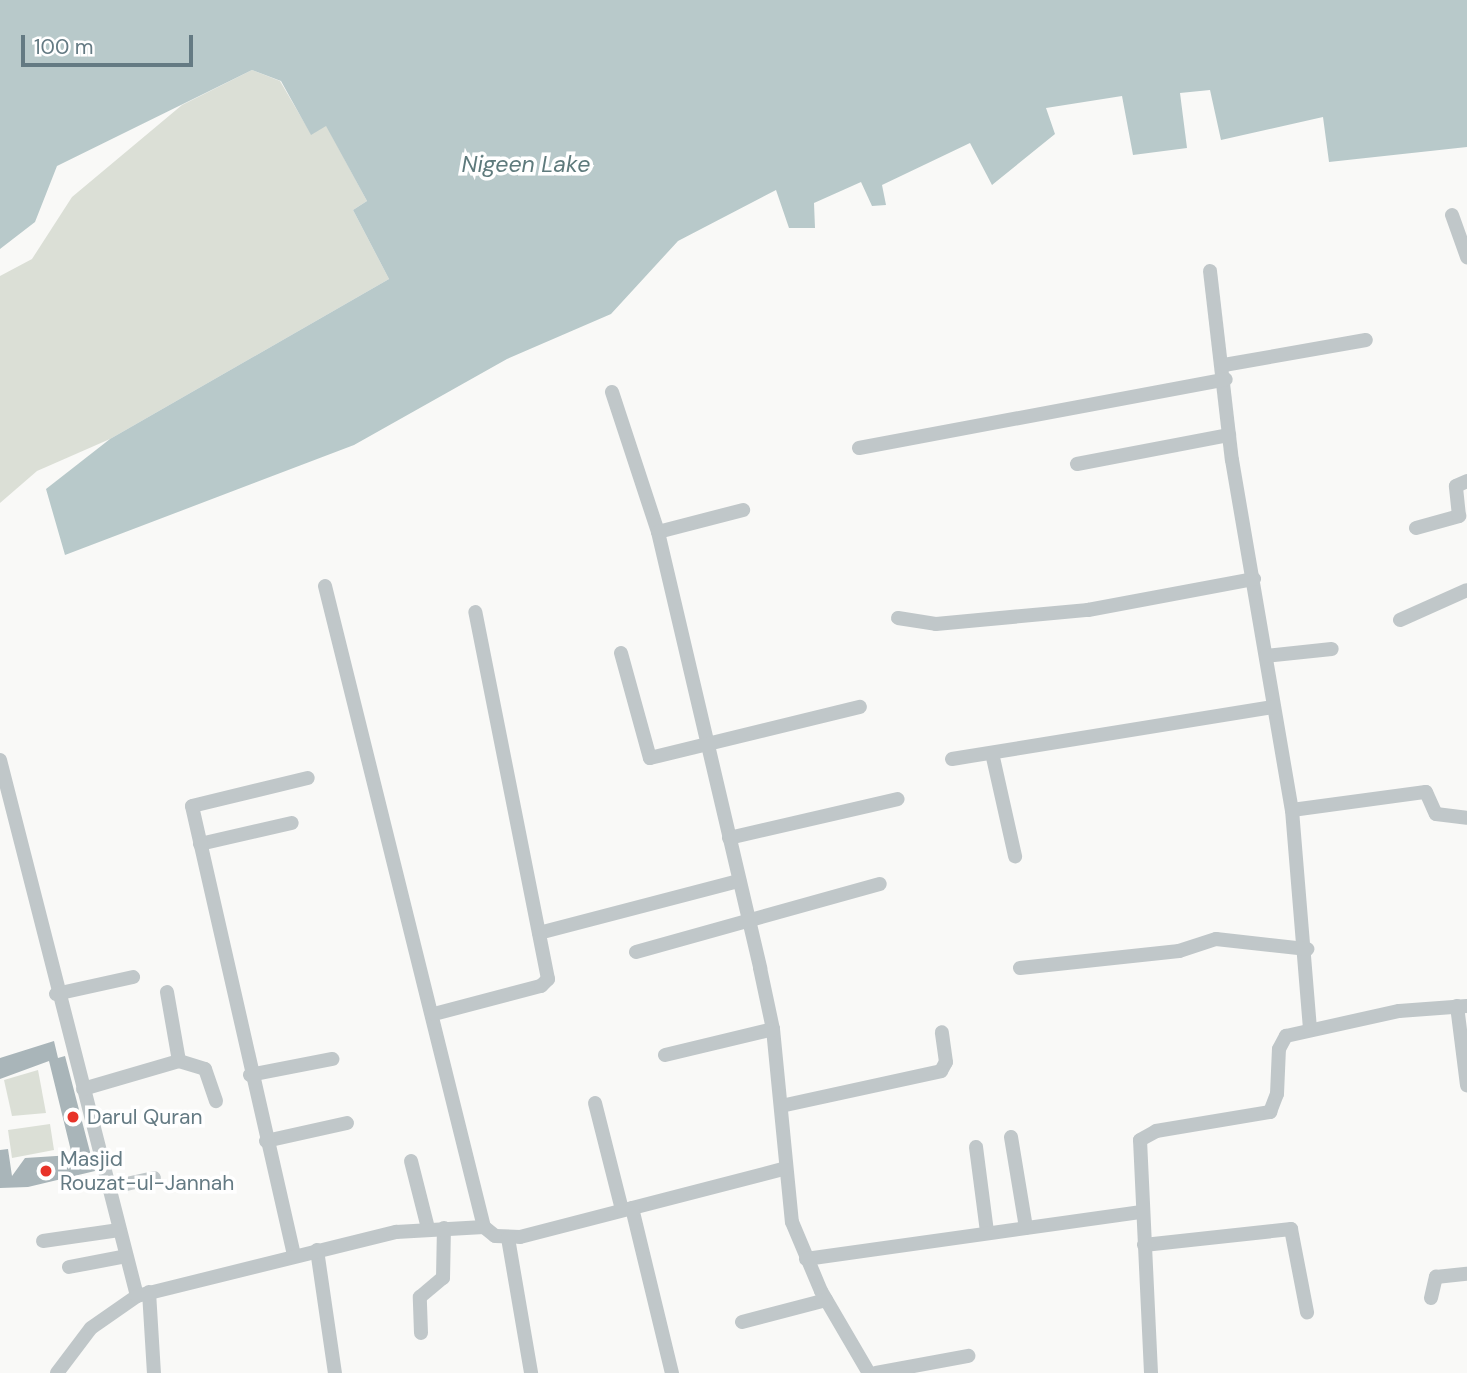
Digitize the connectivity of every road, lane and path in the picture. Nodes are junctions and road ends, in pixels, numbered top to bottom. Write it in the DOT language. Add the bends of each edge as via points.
graph roads {
  1 [pos="1452,215"];
  2 [pos="1467,257"];
  3 [pos="1210,271"];
  4 [pos="1366,340"];
  5 [pos="1225,372"];
  6 [pos="612,392"];
  7 [pos="1229,435"];
  8 [pos="859,448"];
  9 [pos="1077,464"];
  10 [pos="1467,481"];
  11 [pos="743,510"];
  12 [pos="1416,528"];
  13 [pos="658,531"];
  14 [pos="1254,579"];
  15 [pos="325,586"];
  16 [pos="1467,590"];
  17 [pos="475,612"];
  18 [pos="898,618"];
  19 [pos="1400,620"];
  20 [pos="1332,649"];
  21 [pos="621,653"];
  22 [pos="1266,656"];
  23 [pos="860,707"];
  24 [pos="1274,707"];
  25 [pos="708,747"];
  26 [pos="992,752"];
  27 [pos="952,759"];
  28 [pos="0,760"];
  29 [pos="307,778"];
  30 [pos="898,799"];
  31 [pos="1292,810"];
  32 [pos="1467,818"];
  33 [pos="292,823"];
  34 [pos="729,838"];
  35 [pos="200,844"];
  36 [pos="1015,856"];
  37 [pos="739,881"];
  38 [pos="880,884"];
  39 [pos="748,920"];
  40 [pos="539,933"];
  41 [pos="1307,949"];
  42 [pos="636,952"];
  43 [pos="1020,968"];
  44 [pos="133,977"];
  45 [pos="167,992"];
  46 [pos="56,994"];
  47 [pos="1462,1006"];
  48 [pos="434,1014"];
  49 [pos="1310,1027"];
  50 [pos="774,1029"];
  51 [pos="942,1032"];
  52 [pos="665,1055"];
  53 [pos="332,1059"];
  54 [pos="179,1061"];
  55 [pos="250,1075"];
  56 [pos="1467,1085"];
  57 [pos="83,1089"];
  58 [pos="216,1101"];
  59 [pos="596,1103"];
  60 [pos="781,1107"];
  61 [pos="347,1123"];
  62 [pos="1011,1137"];
  63 [pos="266,1141"];
  64 [pos="976,1147"];
  65 [pos="411,1161"];
  66 [pos="783,1169"];
  67 [pos="154,1178"];
  68 [pos="108,1188"];
  69 [pos="627,1209"];
  70 [pos="1142,1212"];
  71 [pos="484,1227"];
  72 [pos="428,1228"];
  73 [pos="444,1228"];
  74 [pos="1026,1228"];
  75 [pos="119,1230"];
  76 [pos="987,1232"];
  77 [pos="508,1238"];
  78 [pos="43,1241"];
  79 [pos="1144,1245"];
  80 [pos="317,1250"];
  81 [pos="294,1255"];
  82 [pos="126,1256"];
  83 [pos="806,1259"];
  84 [pos="69,1267"];
  85 [pos="1467,1274"];
  86 [pos="143,1294"];
  87 [pos="1431,1298"];
  88 [pos="827,1300"];
  89 [pos="1307,1312"];
  90 [pos="741,1322"];
  91 [pos="421,1333"];
  92 [pos="968,1356"];
  93 [pos="530,1372"];
  94 [pos="57,1373"];
  95 [pos="154,1373"];
  96 [pos="335,1373"];
  97 [pos="672,1373"];
  98 [pos="869,1373"];
  99 [pos="876,1373"];
  100 [pos="1151,1373"];
  1 -- 2 [label="street"];
  3 -- 5 [label="street"];
  4 -- 5 [label="street"];
  5 -- 7 [label="street"];
  5 -- 8 [label="street"];
  6 -- 13 [label="street"];
  7 -- 9 [label="street"];
  7 -- 14 [label="street"];
  10 -- 12 [label="street" via="1456,486 1459,516"];
  11 -- 13 [label="street"];
  13 -- 25 [label="street"];
  14 -- 18 [label="street" via="1088,610 936,624"];
  14 -- 22 [label="street"];
  15 -- 48 [label="street"];
  16 -- 19 [label="street"];
  17 -- 40 [label="street"];
  20 -- 22 [label="street"];
  21 -- 25 [label="street" via="650,758"];
  22 -- 24 [label="street"];
  23 -- 25 [label="street"];
  24 -- 26 [label="street"];
  24 -- 31 [label="street"];
  25 -- 34 [label="street"];
  26 -- 27 [label="street"];
  26 -- 36 [label="street"];
  28 -- 46 [label="street"];
  29 -- 35 [label="street" via="194,803"];
  30 -- 34 [label="street"];
  31 -- 32 [label="street" via="1426,792 1436,814"];
  31 -- 41 [label="street"];
  33 -- 35 [label="street"];
  34 -- 37 [label="street"];
  35 -- 55 [label="street"];
  37 -- 39 [label="street"];
  37 -- 40 [label="street"];
  38 -- 39 [label="street"];
  39 -- 42 [label="street"];
  39 -- 50 [label="street"];
  40 -- 48 [label="street" via="546,983"];
  41 -- 43 [label="street" via="1216,939 1179,951"];
  41 -- 49 [label="street"];
  44 -- 46 [label="street"];
  45 -- 54 [label="street"];
  46 -- 57 [label="street"];
  47 -- 49 [label="street"];
  47 -- 56 [label="street"];
  48 -- 71 [label="street"];
  49 -- 70 [label="street" via="1282,1041 1277,1094 1269,1112 1156,1131 1140,1140"];
  50 -- 52 [label="street"];
  50 -- 60 [label="street"];
  51 -- 60 [label="street" via="946,1062 941,1071"];
  53 -- 55 [label="street"];
  54 -- 57 [label="street"];
  54 -- 58 [label="street" via="205,1069"];
  55 -- 63 [label="street"];
  57 -- 68 [label="street"];
  59 -- 69 [label="street"];
  60 -- 66 [label="street"];
  61 -- 63 [label="street"];
  62 -- 74 [label="street"];
  63 -- 81 [label="street"];
  64 -- 76 [label="street"];
  65 -- 72 [label="street"];
  66 -- 69 [label="street"];
  66 -- 83 [label="street" via="792,1222"];
  67 -- 68 [label="street"];
  68 -- 75 [label="street"];
  69 -- 77 [label="street"];
  69 -- 97 [label="street"];
  70 -- 74 [label="street"];
  70 -- 79 [label="street"];
  71 -- 73 [label="street"];
  71 -- 77 [label="street"];
  72 -- 73 [label="street"];
  72 -- 80 [label="street"];
  73 -- 91 [label="street" via="443,1278 422,1292"];
  74 -- 76 [label="street"];
  75 -- 78 [label="street"];
  75 -- 82 [label="street"];
  76 -- 83 [label="street"];
  77 -- 93 [label="street"];
  79 -- 89 [label="street" via="1291,1229"];
  79 -- 100 [label="street"];
  80 -- 81 [label="street"];
  80 -- 96 [label="street"];
  81 -- 86 [label="street"];
  82 -- 84 [label="street"];
  82 -- 86 [label="street"];
  83 -- 88 [label="street"];
  85 -- 87 [label="street" via="1436,1278"];
  86 -- 94 [label="street" via="91,1328"];
  86 -- 95 [label="street"];
  88 -- 90 [label="street"];
  88 -- 98 [label="street"];
  92 -- 99 [label="street"];
}
